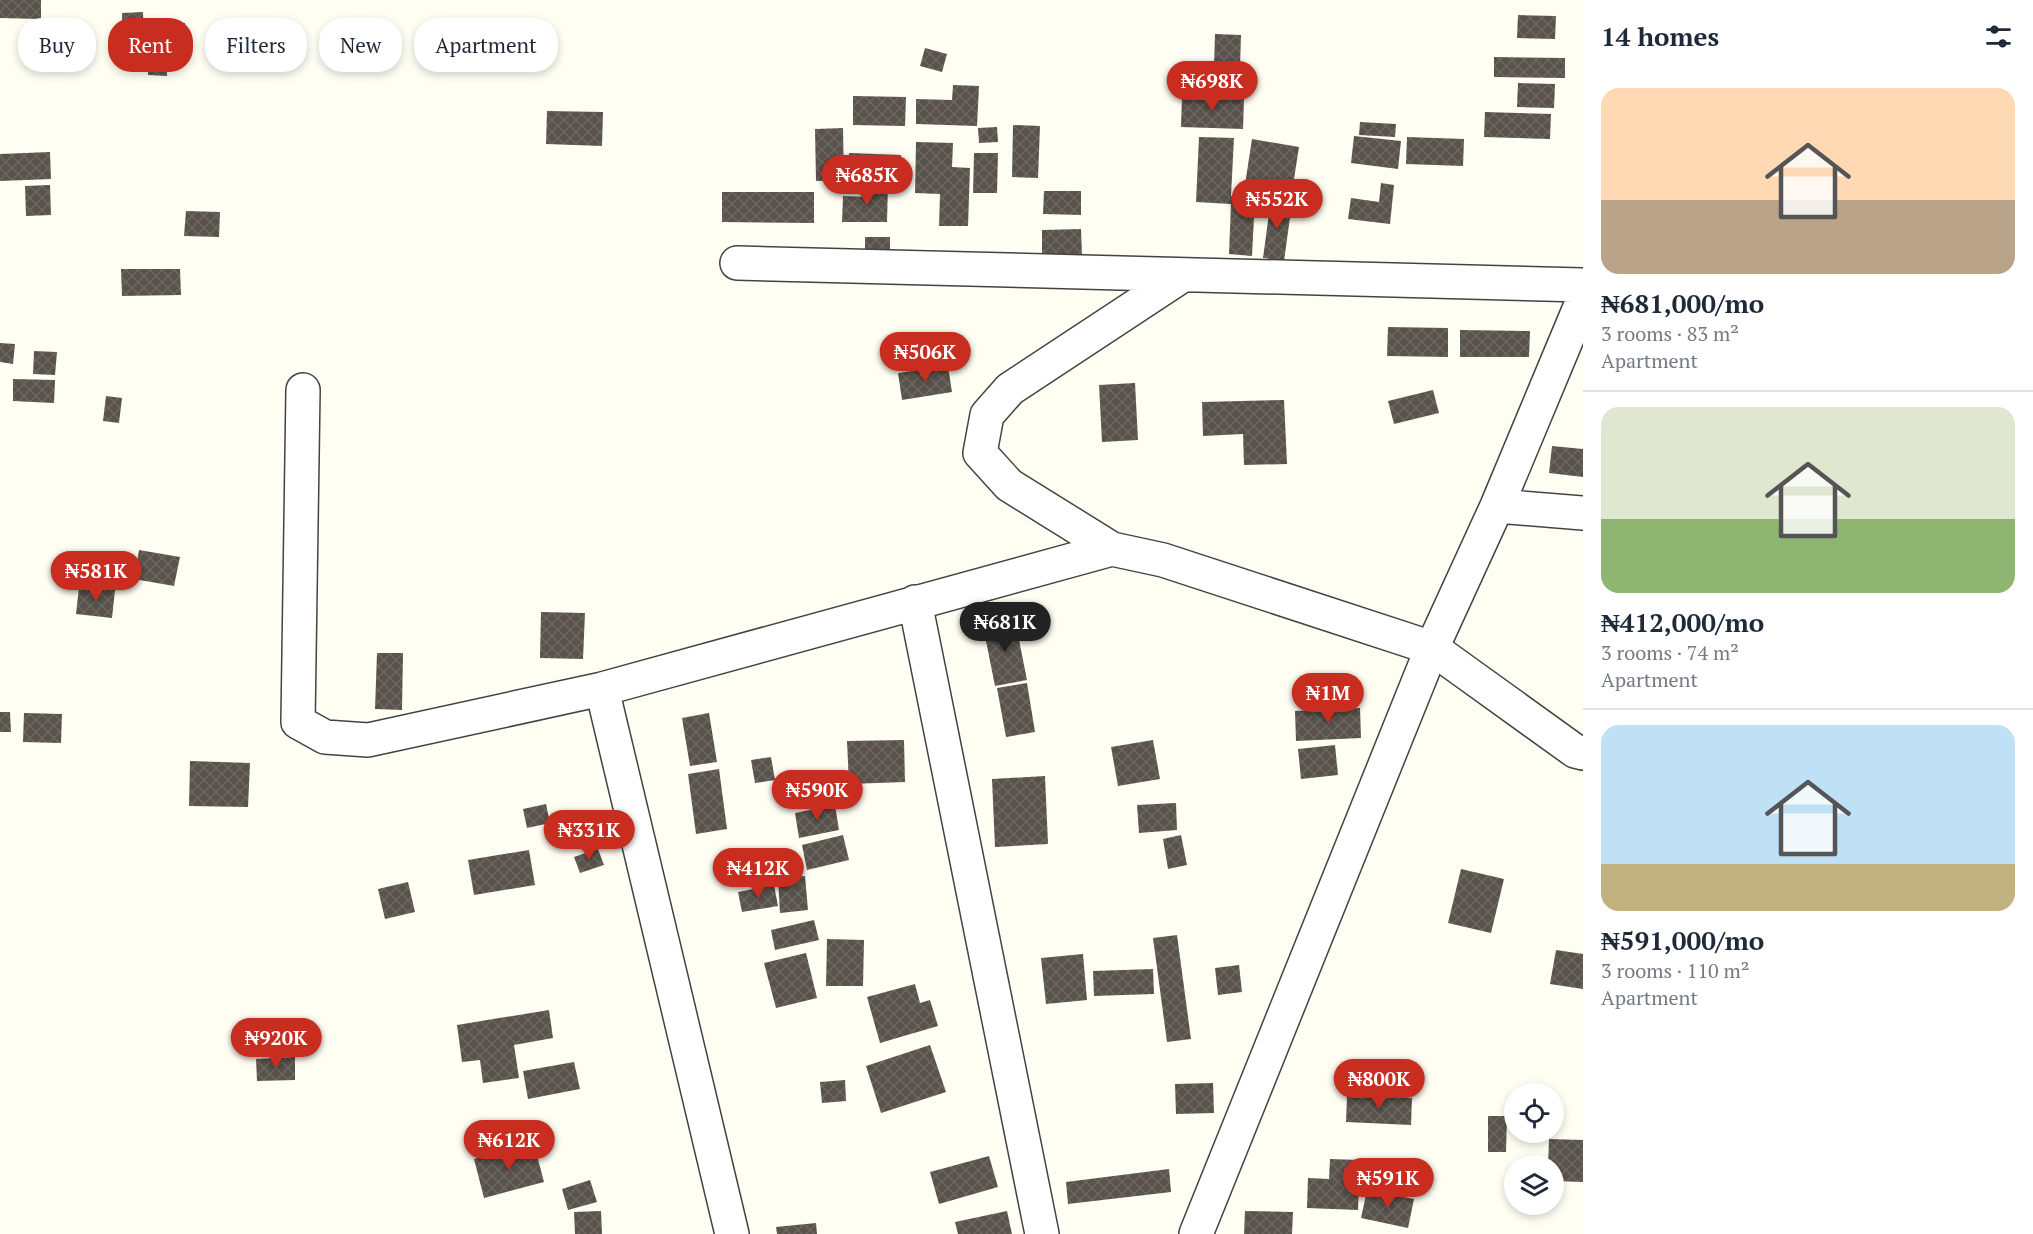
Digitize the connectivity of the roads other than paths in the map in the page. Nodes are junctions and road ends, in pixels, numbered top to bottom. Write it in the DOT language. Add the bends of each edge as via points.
graph roads {
  1 [pos="737,263"];
  2 [pos="1183,275"];
  3 [pos="1583,285"];
  4 [pos="1583,300"];
  5 [pos="303,390"];
  6 [pos="1497,506"];
  7 [pos="1583,513"];
  8 [pos="1112,549"];
  9 [pos="915,602"];
  10 [pos="1432,648"];
  11 [pos="602,689"];
  12 [pos="1583,753"];
  13 [pos="732,1234"];
  14 [pos="1042,1234"];
  15 [pos="1196,1234"];
  1 -- 2 [label="street"];
  2 -- 3 [label="street"];
  2 -- 8 [label="street" via="1010,389 987,415 980,453 1008,485"];
  4 -- 6 [label="street"];
  5 -- 11 [label="street" via="298,722 325,737 368,740"];
  6 -- 7 [label="street"];
  6 -- 10 [label="street"];
  8 -- 9 [label="street"];
  8 -- 10 [label="street" via="1163,560"];
  9 -- 11 [label="street"];
  9 -- 14 [label="street"];
  10 -- 12 [label="street"];
  10 -- 15 [label="street"];
  11 -- 13 [label="street"];
}
